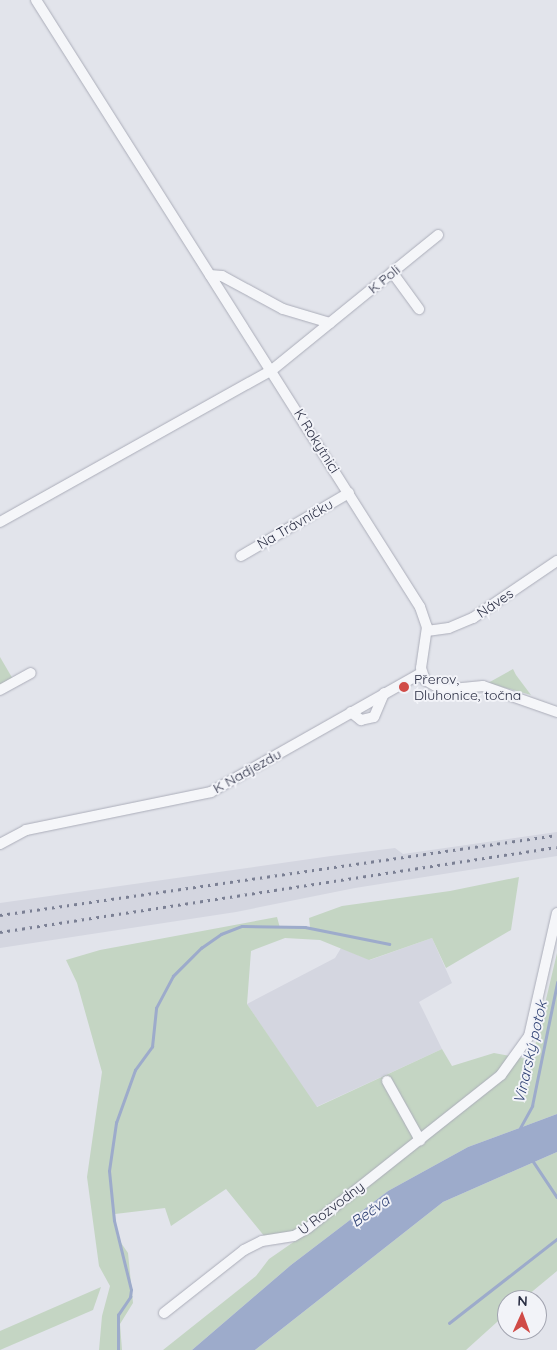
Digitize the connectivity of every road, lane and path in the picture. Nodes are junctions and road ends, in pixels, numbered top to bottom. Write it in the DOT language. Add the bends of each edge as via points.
graph roads {
  1 [pos="36,0"];
  2 [pos="438,235"];
  3 [pos="392,272"];
  4 [pos="210,275"];
  5 [pos="419,309"];
  6 [pos="330,323"];
  7 [pos="272,370"];
  8 [pos="349,493"];
  9 [pos="0,522"];
  10 [pos="241,556"];
  11 [pos="557,561"];
  12 [pos="427,631"];
  13 [pos="32,673"];
  14 [pos="421,673"];
  15 [pos="0,690"];
  16 [pos="384,693"];
  17 [pos="351,712"];
  18 [pos="557,712"];
  19 [pos="0,844"];
  20 [pos="556,916"];
  21 [pos="387,1080"];
  22 [pos="420,1140"];
  23 [pos="164,1313"];
  1 -- 4 [label="street, K Rokytnici"];
  2 -- 3 [label="street, K Poli"];
  3 -- 5 [label="street"];
  3 -- 6 [label="street, K Poli"];
  4 -- 6 [label="street" via="222,276 283,309"];
  4 -- 7 [label="street, K Rokytnici"];
  6 -- 7 [label="street, K Poli"];
  7 -- 8 [label="street, K Rokytnici"];
  7 -- 9 [label="street, K Poli"];
  8 -- 10 [label="street, Na Trávníčku"];
  8 -- 12 [label="street, K Rokytnici" via="420,606"];
  11 -- 12 [label="street, Náves" via="473,618 449,628"];
  12 -- 14 [label="street, K Rokytnici"];
  13 -- 15 [label="street"];
  14 -- 16 [label="street, K Nadjezdu"];
  14 -- 18 [label="street" via="437,689 483,686"];
  16 -- 17 [label="street, K Nadjezdu"];
  16 -- 17 [label="street" via="374,717 361,720"];
  17 -- 19 [label="street, K Nadjezdu" via="211,792 26,830"];
  20 -- 22 [label="street, U Rozvodny" via="536,1016 525,1045 501,1075"];
  21 -- 22 [label="street"];
  22 -- 23 [label="street, U Rozvodny" via="302,1232 262,1241 244,1250"];
}
